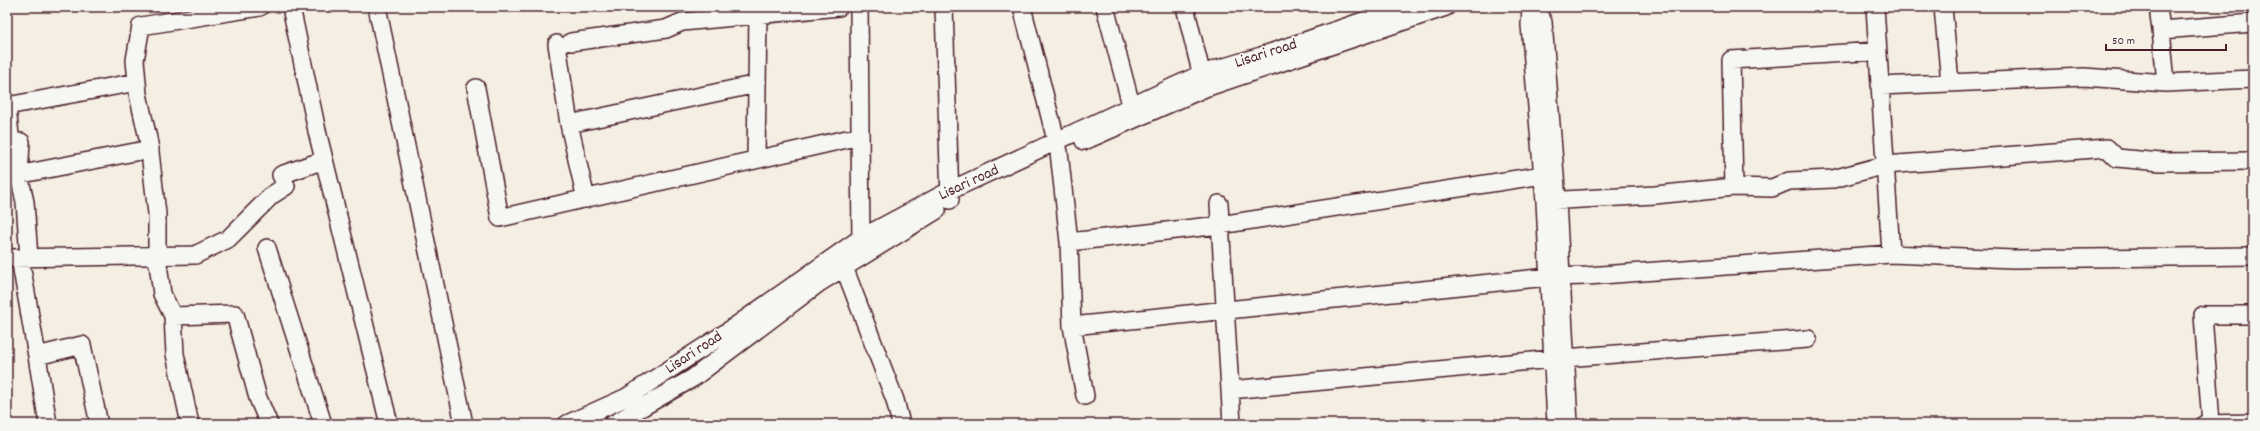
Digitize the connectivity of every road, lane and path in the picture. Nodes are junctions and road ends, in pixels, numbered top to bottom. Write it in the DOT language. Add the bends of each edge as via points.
graph roads {
  1 [pos="260,7"];
  2 [pos="291,7"];
  3 [pos="377,7"];
  4 [pos="839,7"];
  5 [pos="859,7"];
  6 [pos="944,7"];
  7 [pos="1022,7"];
  8 [pos="1105,7"];
  9 [pos="1185,7"];
  10 [pos="1404,7"];
  11 [pos="1446,7"];
  12 [pos="1532,7"];
  13 [pos="1535,7"];
  14 [pos="1875,7"];
  15 [pos="1943,7"];
  16 [pos="2158,7"];
  17 [pos="758,14"];
  18 [pos="2253,23"];
  19 [pos="2161,30"];
  20 [pos="1878,51"];
  21 [pos="2253,79"];
  22 [pos="1203,81"];
  23 [pos="137,82"];
  24 [pos="1541,82"];
  25 [pos="1950,83"];
  26 [pos="2166,83"];
  27 [pos="757,84"];
  28 [pos="1880,86"];
  29 [pos="476,88"];
  30 [pos="7,106"];
  31 [pos="1132,112"];
  32 [pos="569,124"];
  33 [pos="860,136"];
  34 [pos="1058,147"];
  35 [pos="150,149"];
  36 [pos="756,159"];
  37 [pos="324,160"];
  38 [pos="2253,161"];
  39 [pos="1885,165"];
  40 [pos="1543,175"];
  41 [pos="13,176"];
  42 [pos="1734,187"];
  43 [pos="949,197"];
  44 [pos="586,199"];
  45 [pos="1551,201"];
  46 [pos="1219,204"];
  47 [pos="1220,225"];
  48 [pos="861,238"];
  49 [pos="1069,242"];
  50 [pos="267,248"];
  51 [pos="1891,254"];
  52 [pos="157,256"];
  53 [pos="861,256"];
  54 [pos="2253,256"];
  55 [pos="19,258"];
  56 [pos="844,267"];
  57 [pos="1554,277"];
  58 [pos="1225,310"];
  59 [pos="2253,315"];
  60 [pos="173,316"];
  61 [pos="1072,326"];
  62 [pos="1808,339"];
  63 [pos="37,356"];
  64 [pos="1559,359"];
  65 [pos="1230,390"];
  66 [pos="1085,396"];
  67 [pos="2253,422"];
  68 [pos="48,424"];
  69 [pos="99,424"];
  70 [pos="190,424"];
  71 [pos="269,424"];
  72 [pos="323,424"];
  73 [pos="389,424"];
  74 [pos="464,424"];
  75 [pos="567,424"];
  76 [pos="613,424"];
  77 [pos="901,424"];
  78 [pos="1232,424"];
  79 [pos="1556,424"];
  80 [pos="1570,424"];
  81 [pos="2205,424"];
  82 [pos="2211,424"];
  1 -- 23 [label="street" via="141,26 135,60"];
  2 -- 37 [label="street"];
  3 -- 74 [label="street"];
  4 -- 17 [label="street"];
  5 -- 33 [label="street"];
  6 -- 43 [label="street"];
  7 -- 34 [label="street"];
  8 -- 31 [label="street"];
  9 -- 22 [label="street"];
  10 -- 22 [label="street, Lisari road" via="1261,56"];
  11 -- 22 [label="street, Lisari road"];
  12 -- 24 [label="street" via="1530,25"];
  13 -- 24 [label="street" via="1543,22"];
  14 -- 20 [label="street"];
  15 -- 25 [label="street"];
  16 -- 19 [label="street"];
  17 -- 27 [label="street"];
  17 -- 32 [label="street" via="682,22 666,29 564,43"];
  18 -- 19 [label="street"];
  19 -- 26 [label="street"];
  20 -- 28 [label="street"];
  20 -- 42 [label="street" via="1731,60"];
  21 -- 26 [label="street"];
  22 -- 31 [label="street, Lisari road"];
  23 -- 30 [label="street"];
  23 -- 35 [label="street"];
  24 -- 40 [label="street"];
  24 -- 45 [label="street"];
  25 -- 26 [label="street" via="2084,77"];
  25 -- 28 [label="street"];
  27 -- 32 [label="street"];
  27 -- 36 [label="street"];
  28 -- 39 [label="street"];
  29 -- 44 [label="street" via="500,218"];
  30 -- 41 [label="street" via="11,145 21,142"];
  31 -- 34 [label="street, Lisari road"];
  32 -- 44 [label="street"];
  33 -- 36 [label="street"];
  33 -- 48 [label="street"];
  34 -- 43 [label="street, Lisari road"];
  34 -- 49 [label="street"];
  35 -- 41 [label="street"];
  35 -- 52 [label="street" via="157,214"];
  36 -- 44 [label="street"];
  37 -- 52 [label="street" via="281,175 286,186 272,195 228,239 195,255"];
  37 -- 73 [label="street"];
  38 -- 39 [label="street" via="2161,162 2117,158 2107,148"];
  39 -- 42 [label="street" via="1833,179 1789,181 1772,188"];
  39 -- 51 [label="street"];
  40 -- 45 [label="street"];
  40 -- 47 [label="street"];
  41 -- 55 [label="street" via="25,202"];
  42 -- 45 [label="street"];
  43 -- 48 [label="street, Lisari road"];
  43 -- 53 [label="street, Lisari road"];
  45 -- 57 [label="street"];
  46 -- 47 [label="street"];
  47 -- 49 [label="street"];
  47 -- 58 [label="street"];
  48 -- 53 [label="street"];
  48 -- 75 [label="street, Lisari road" via="727,332 627,397"];
  49 -- 61 [label="street"];
  50 -- 72 [label="street"];
  51 -- 54 [label="street" via="2013,259"];
  51 -- 57 [label="street"];
  52 -- 55 [label="street"];
  52 -- 60 [label="street" via="162,294"];
  53 -- 56 [label="street, Lisari road"];
  55 -- 63 [label="street"];
  56 -- 76 [label="street, Lisari road" via="693,378"];
  56 -- 77 [label="street"];
  57 -- 58 [label="street"];
  57 -- 64 [label="street"];
  58 -- 61 [label="street"];
  58 -- 65 [label="street"];
  59 -- 82 [label="street" via="2203,315"];
  60 -- 70 [label="street" via="175,354"];
  60 -- 71 [label="street" via="235,314 256,391"];
  61 -- 66 [label="street"];
  62 -- 64 [label="street"];
  63 -- 68 [label="street"];
  63 -- 69 [label="street" via="82,345"];
  64 -- 65 [label="street"];
  64 -- 79 [label="street"];
  64 -- 80 [label="street"];
  65 -- 78 [label="street"];
  67 -- 82 [label="street"];
  81 -- 82 [label="street"];
}
